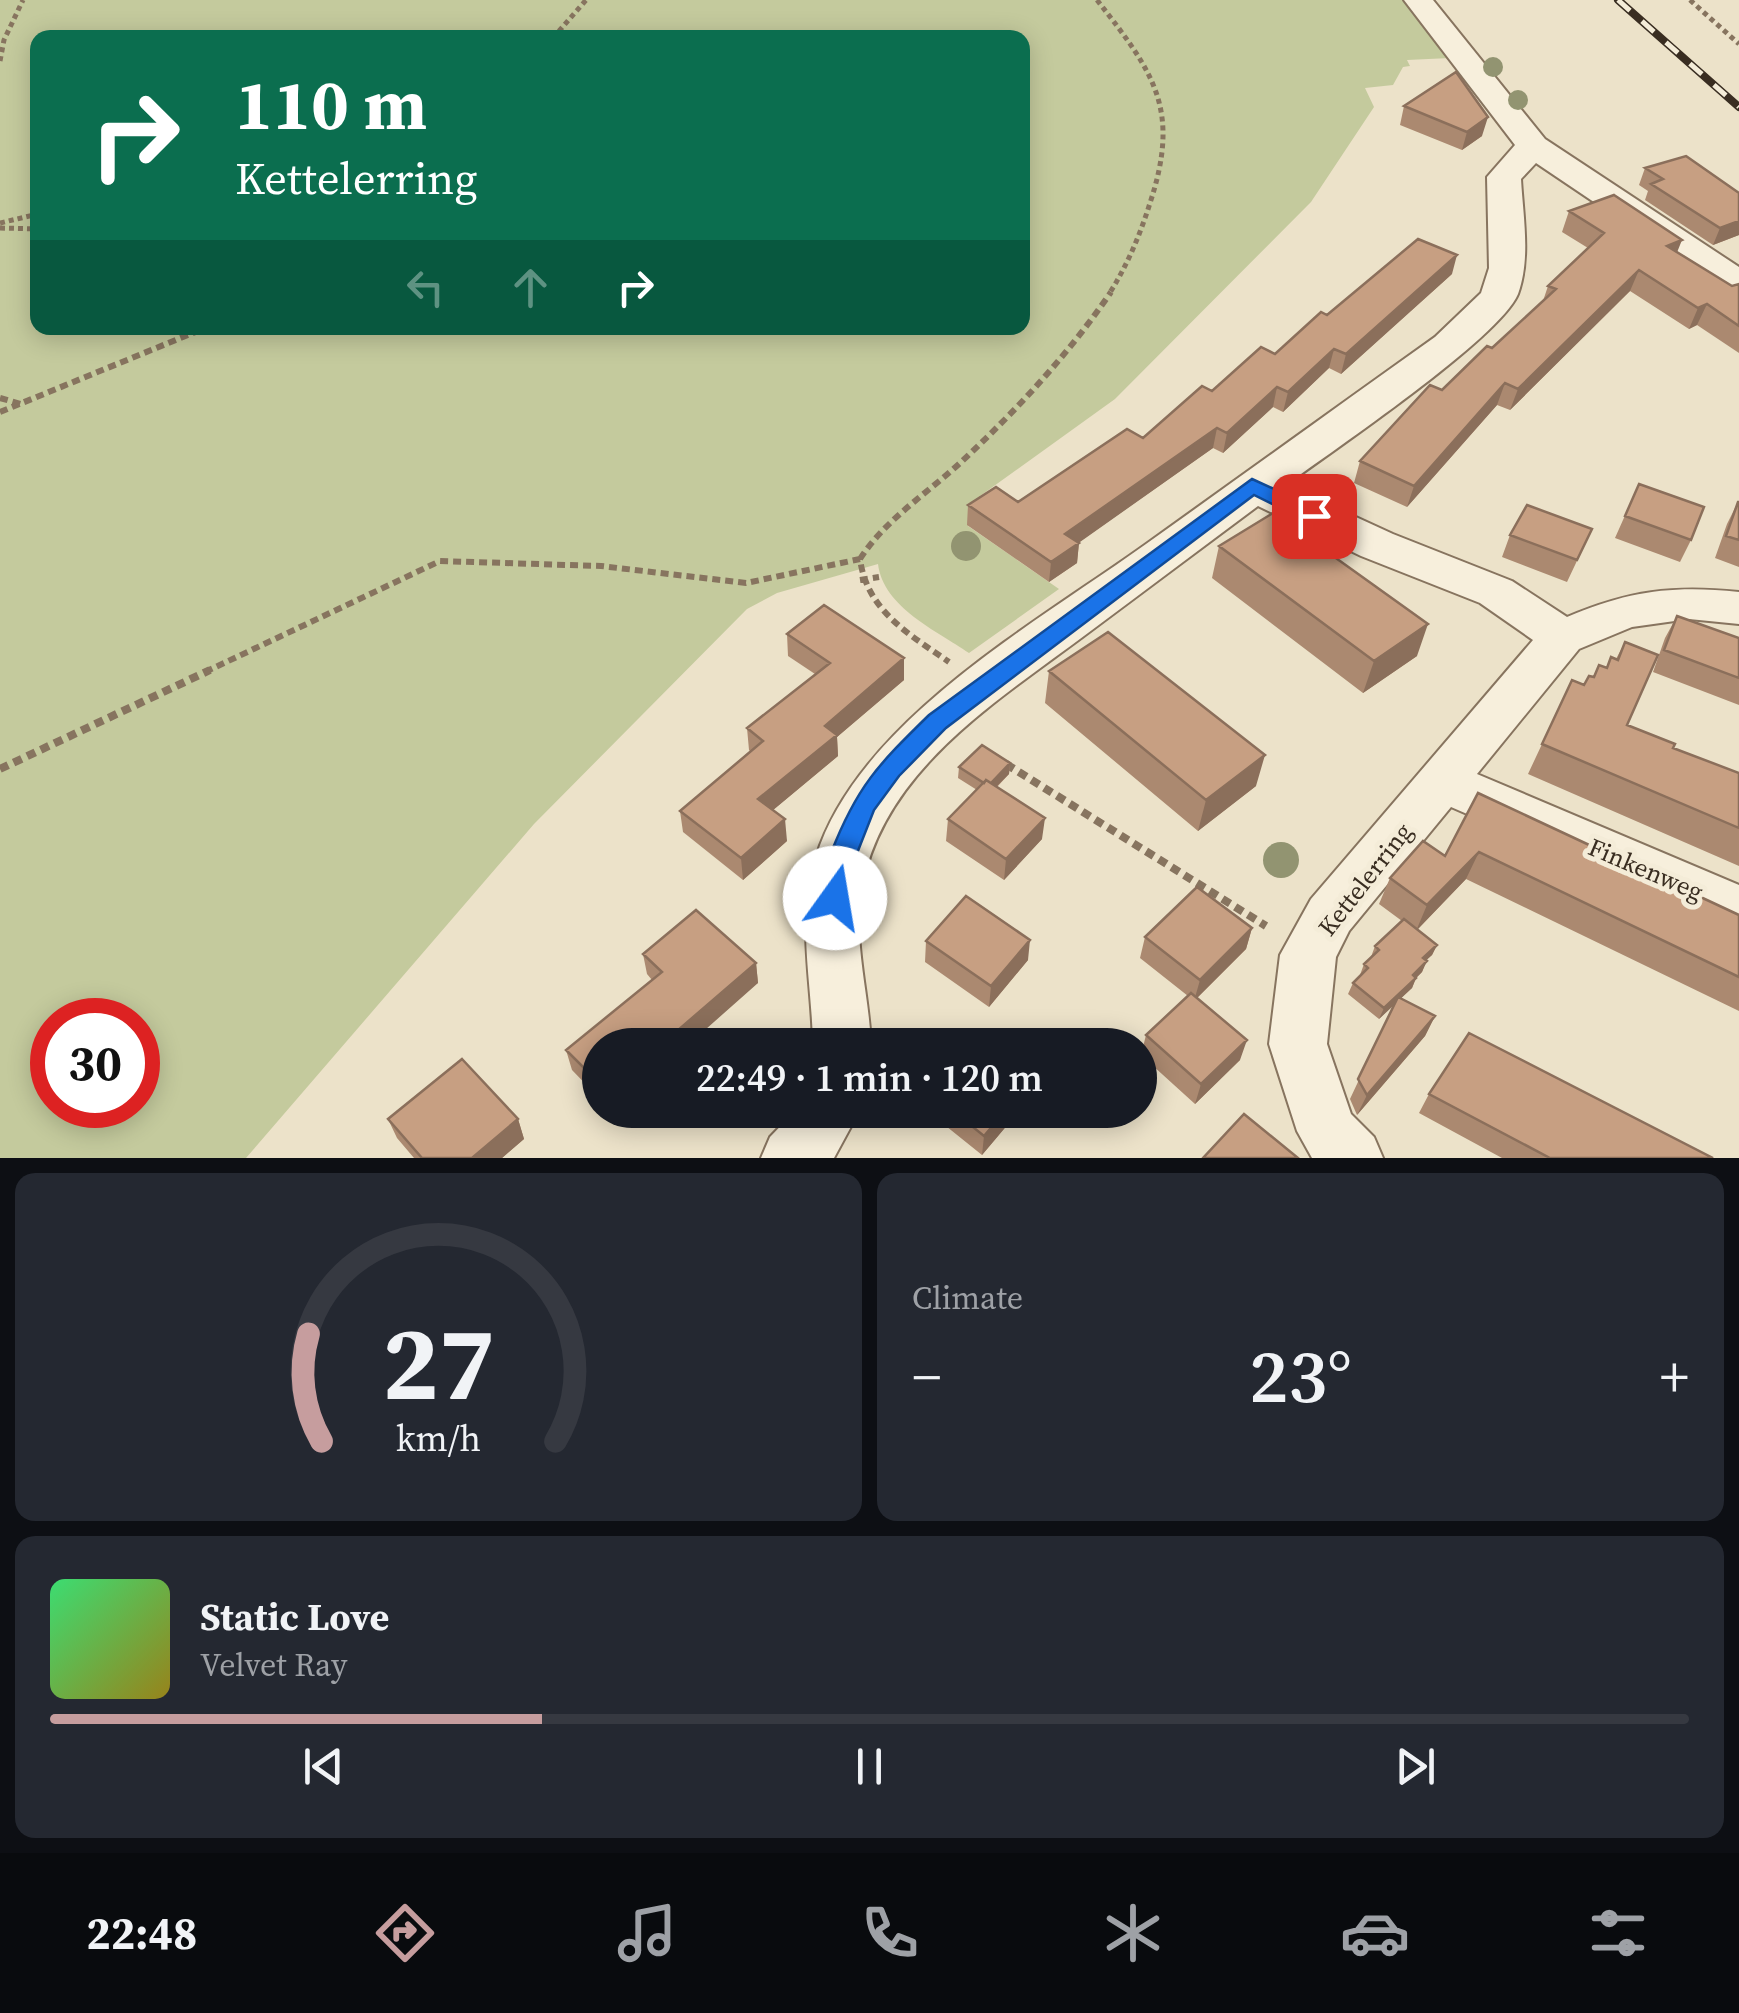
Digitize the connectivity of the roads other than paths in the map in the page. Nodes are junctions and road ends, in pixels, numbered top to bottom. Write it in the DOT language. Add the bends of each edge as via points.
graph roads {
  1 [pos="1418,0"];
  2 [pos="1534,146"];
  3 [pos="1739,283"];
  4 [pos="1252,486"];
  5 [pos="1739,608"];
  6 [pos="1564,636"];
  7 [pos="1444,782"];
  8 [pos="1739,908"];
  9 [pos="840,1028"];
  10 [pos="819,1128"];
  11 [pos="792,1158"];
  12 [pos="1352,1158"];
  1 -- 2 [label="street"];
  2 -- 3 [label="street"];
  2 -- 4 [label="street" via="1504,177 1507,268 1498,296 1448,345"];
  4 -- 6 [label="street" via="1496,592"];
  4 -- 9 [label="street" via="983,686 890,768 862,805 839,866 831,929"];
  5 -- 6 [label="street, Kettelerring" via="1689,603 1625,612"];
  6 -- 7 [label="street, Kettelerring"];
  7 -- 8 [label="street, Finkenweg"];
  7 -- 12 [label="street, Kettelerring" via="1330,915 1308,954 1298,1044 1327,1131"];
  10 -- 11 [label="street"];
}
